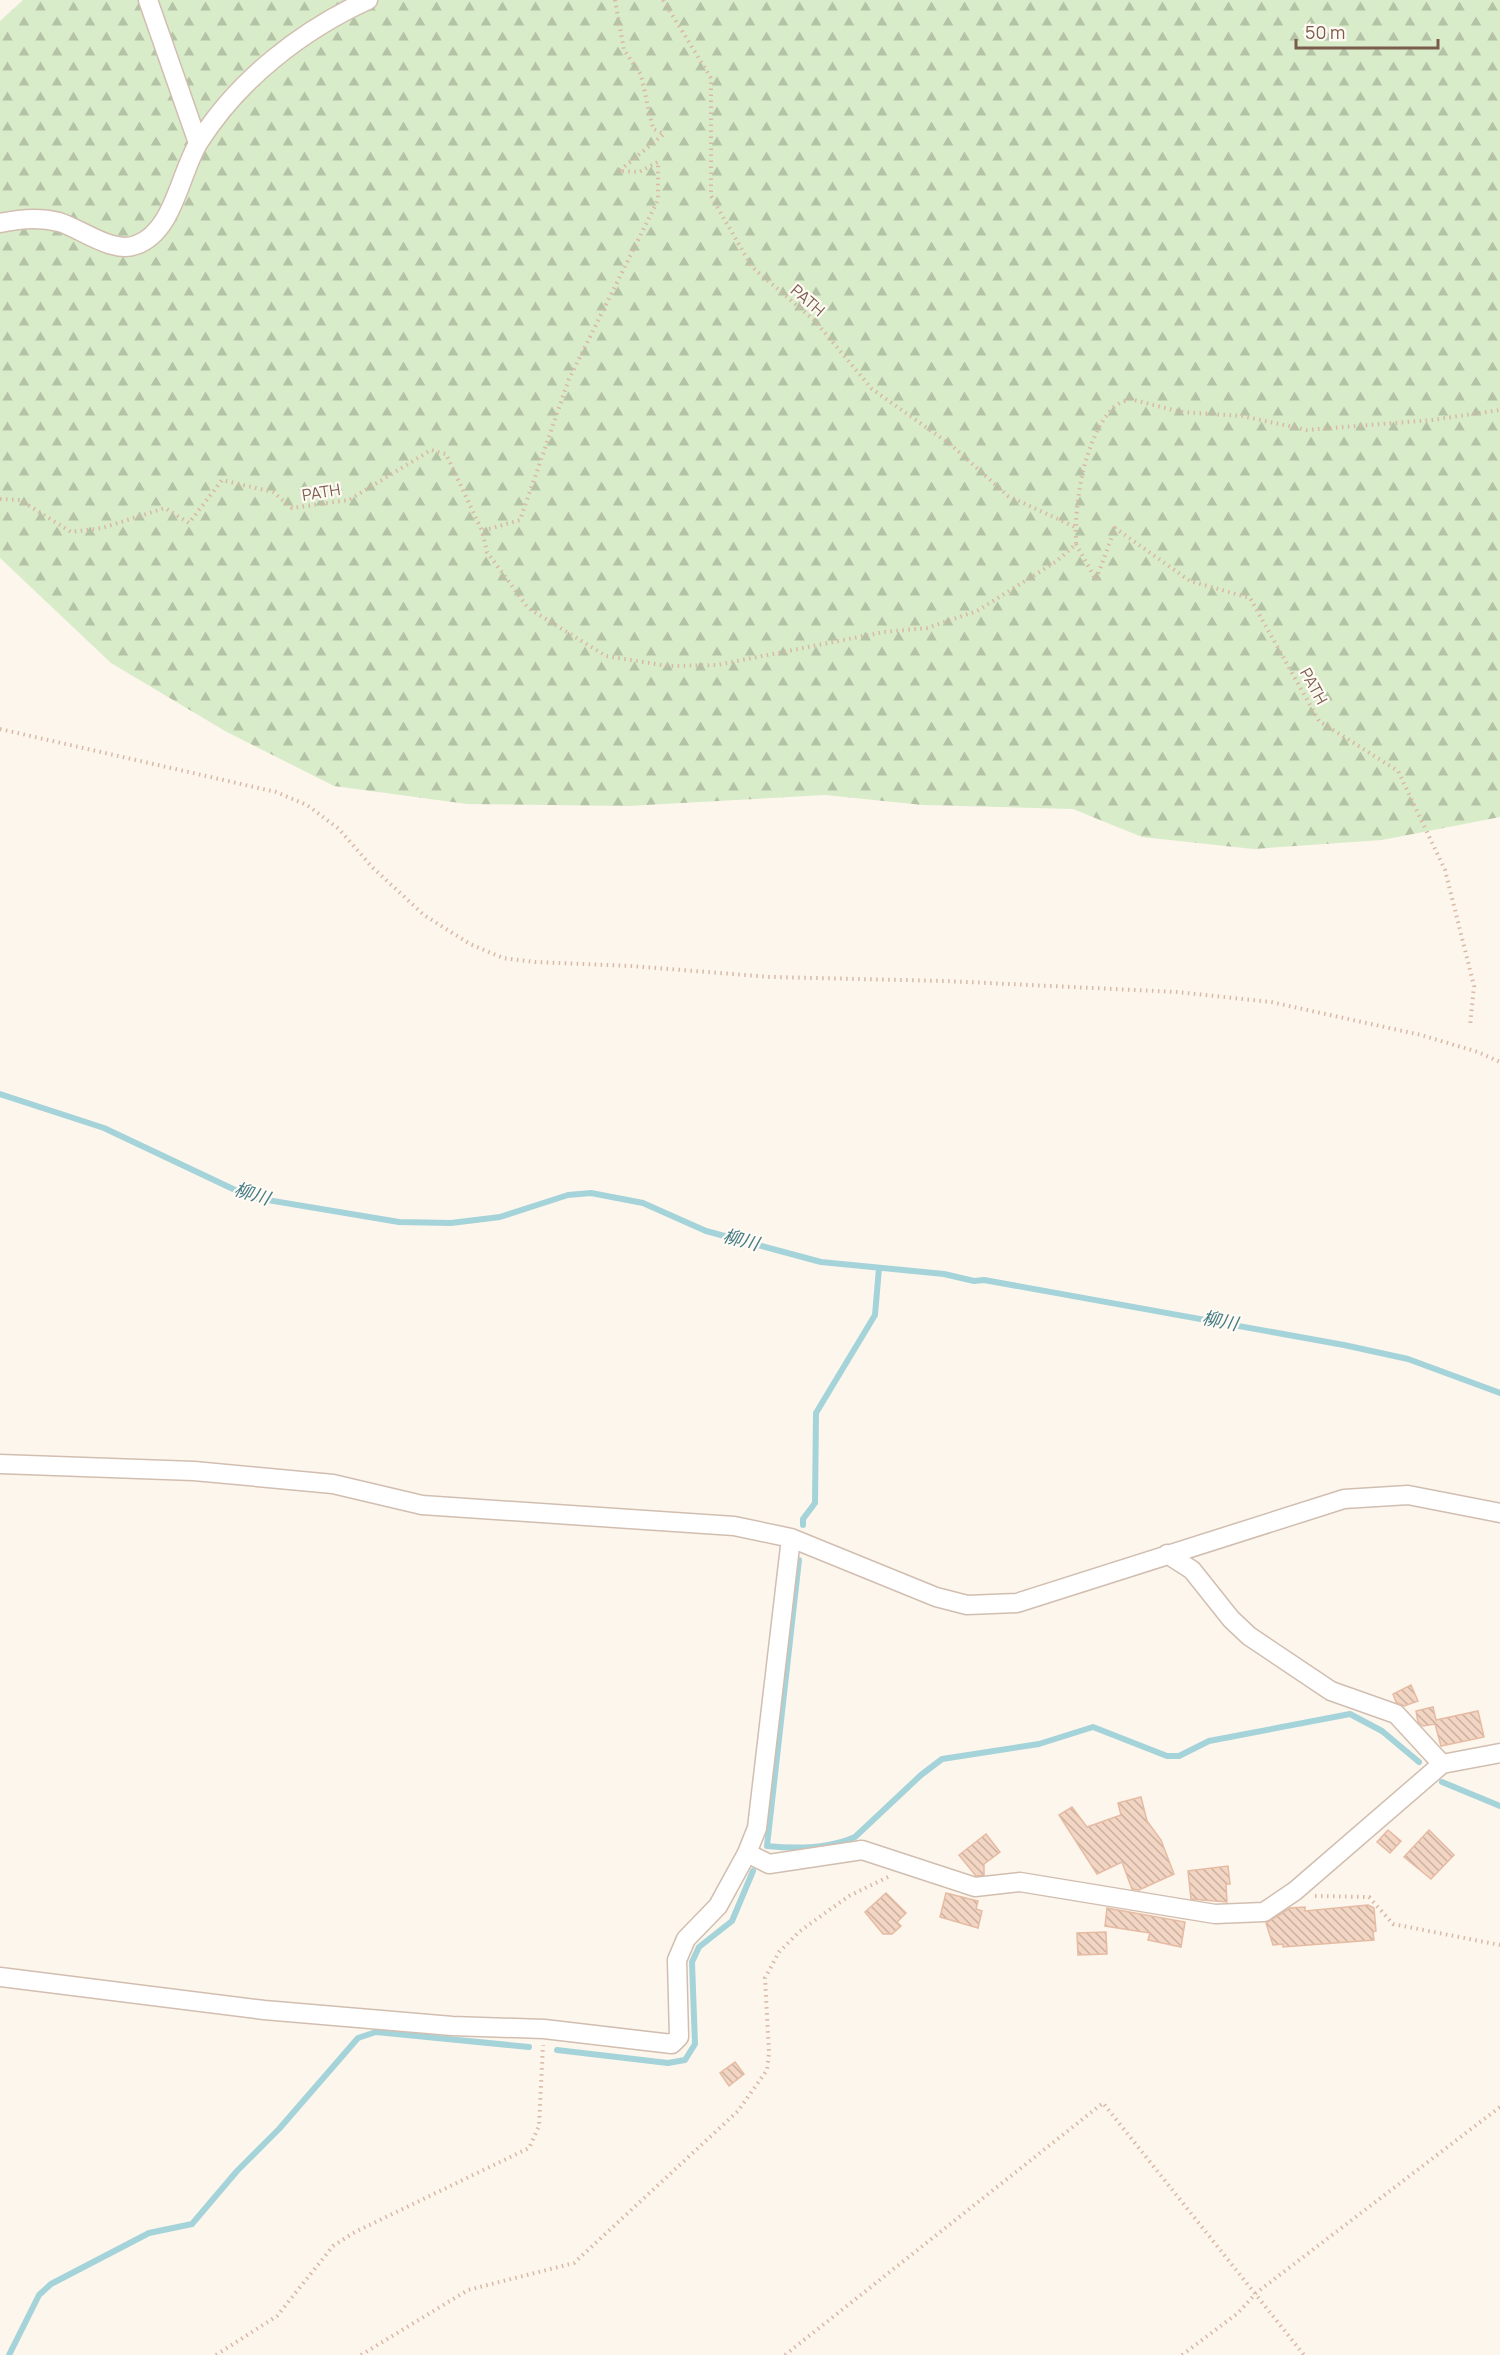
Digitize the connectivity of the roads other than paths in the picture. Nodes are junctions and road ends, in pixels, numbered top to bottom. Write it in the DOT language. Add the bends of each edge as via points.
graph roads {
  1 [pos="148,0"];
  2 [pos="368,0"];
  3 [pos="198,143"];
  4 [pos="0,223"];
  5 [pos="0,1464"];
  6 [pos="1500,1513"];
  7 [pos="791,1538"];
  8 [pos="1167,1554"];
  9 [pos="1500,1753"];
  10 [pos="1442,1764"];
  11 [pos="747,1853"];
  12 [pos="0,1977"];
  1 -- 3 [label="street"];
  2 -- 3 [label="street" via="336,15 272,60 240,91"];
  3 -- 4 [label="street" via="168,214 151,236 135,246 115,245 57,222 20,219"];
  5 -- 7 [label="street" via="194,1471 333,1484 422,1505 734,1526"];
  6 -- 8 [label="street" via="1408,1495 1344,1499"];
  7 -- 8 [label="street" via="936,1597 967,1605 1017,1603"];
  7 -- 11 [label="street" via="757,1827"];
  8 -- 10 [label="street" via="1192,1570 1249,1636 1331,1691 1396,1714"];
  9 -- 10 [label="street"];
  10 -- 11 [label="street" via="1264,1912 1215,1914 1020,1882 975,1887 862,1850 769,1864"];
  11 -- 12 [label="street" via="718,1906 687,1939 677,1960 679,2037 672,2044 544,2029 452,2026 264,2010"];
}
